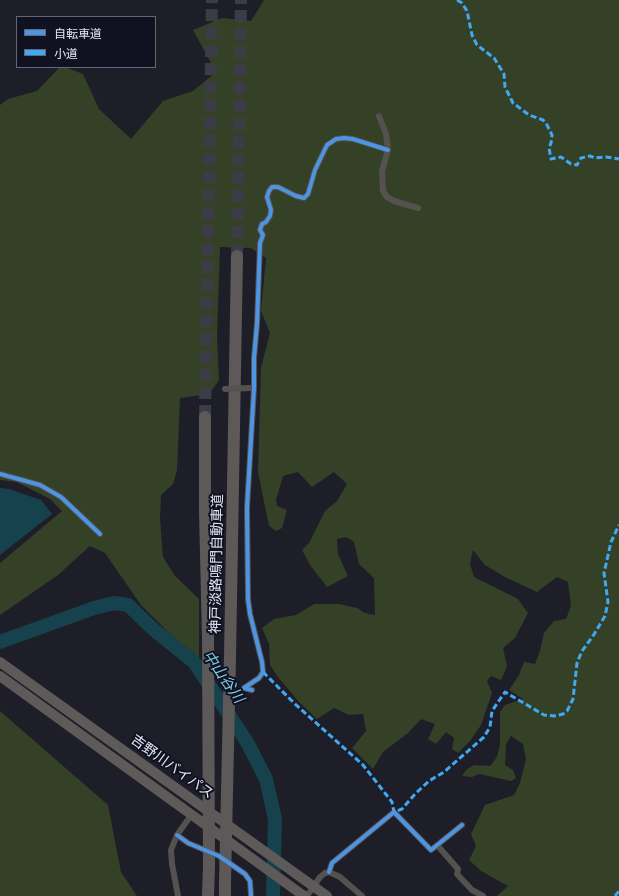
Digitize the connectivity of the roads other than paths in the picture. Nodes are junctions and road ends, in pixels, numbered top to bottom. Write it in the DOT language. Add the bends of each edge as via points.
graph roads {
  1 [pos="379,116"];
  2 [pos="388,150"];
  3 [pos="418,208"];
  4 [pos="237,256"];
  5 [pos="252,388"];
  6 [pos="225,389"];
  7 [pos="205,417"];
  8 [pos="0,474"];
  9 [pos="100,534"];
  10 [pos="0,662"];
  11 [pos="0,676"];
  12 [pos="252,690"];
  13 [pos="192,814"];
  14 [pos="462,825"];
  15 [pos="177,834"];
  16 [pos="437,845"];
  17 [pos="329,872"];
  18 [pos="314,887"];
  19 [pos="472,890"];
  20 [pos="178,896"];
  21 [pos="208,896"];
  22 [pos="225,896"];
  23 [pos="251,896"];
  24 [pos="304,896"];
  25 [pos="307,896"];
  26 [pos="327,896"];
  27 [pos="362,896"];
  28 [pos="467,896"];
  29 [pos="483,896"];
  1 -- 2 [label="street" via="386,134"];
  2 -- 3 [label="street" via="382,171 382,191 394,201"];
  2 -- 5 [label="street" via="353,139 336,140 327,145 315,170 308,194 304,198 278,187 272,187 269,191 267,197 270,216 260,230 263,235 260,242"];
  4 -- 22 [label="highway, 神戸淡路鳴門自動車道, bridge"];
  5 -- 6 [label="street, bridge"];
  5 -- 12 [label="street" via="247,508 248,599 263,672 259,678 244,688"];
  7 -- 21 [label="highway, 神戸淡路鳴門自動車道, bridge"];
  8 -- 9 [label="street" via="40,485 61,497"];
  10 -- 18 [label="highway, 吉野川バイパス"];
  11 -- 13 [label="highway, 吉野川バイパス"];
  13 -- 15 [label="street"];
  13 -- 24 [label="highway, 吉野川バイパス"];
  14 -- 16 [label="street"];
  15 -- 20 [label="street" via="171,850"];
  15 -- 23 [label="street" via="188,843 219,856 245,874 250,881"];
  16 -- 17 [label="street" via="430,850 394,812 332,863"];
  16 -- 19 [label="street" via="458,869 457,874"];
  17 -- 18 [label="street" via="325,873"];
  17 -- 27 [label="street" via="340,877"];
  18 -- 25 [label="street"];
  18 -- 26 [label="highway, 吉野川バイパス"];
  19 -- 28 [label="street"];
  19 -- 29 [label="street"];
}
